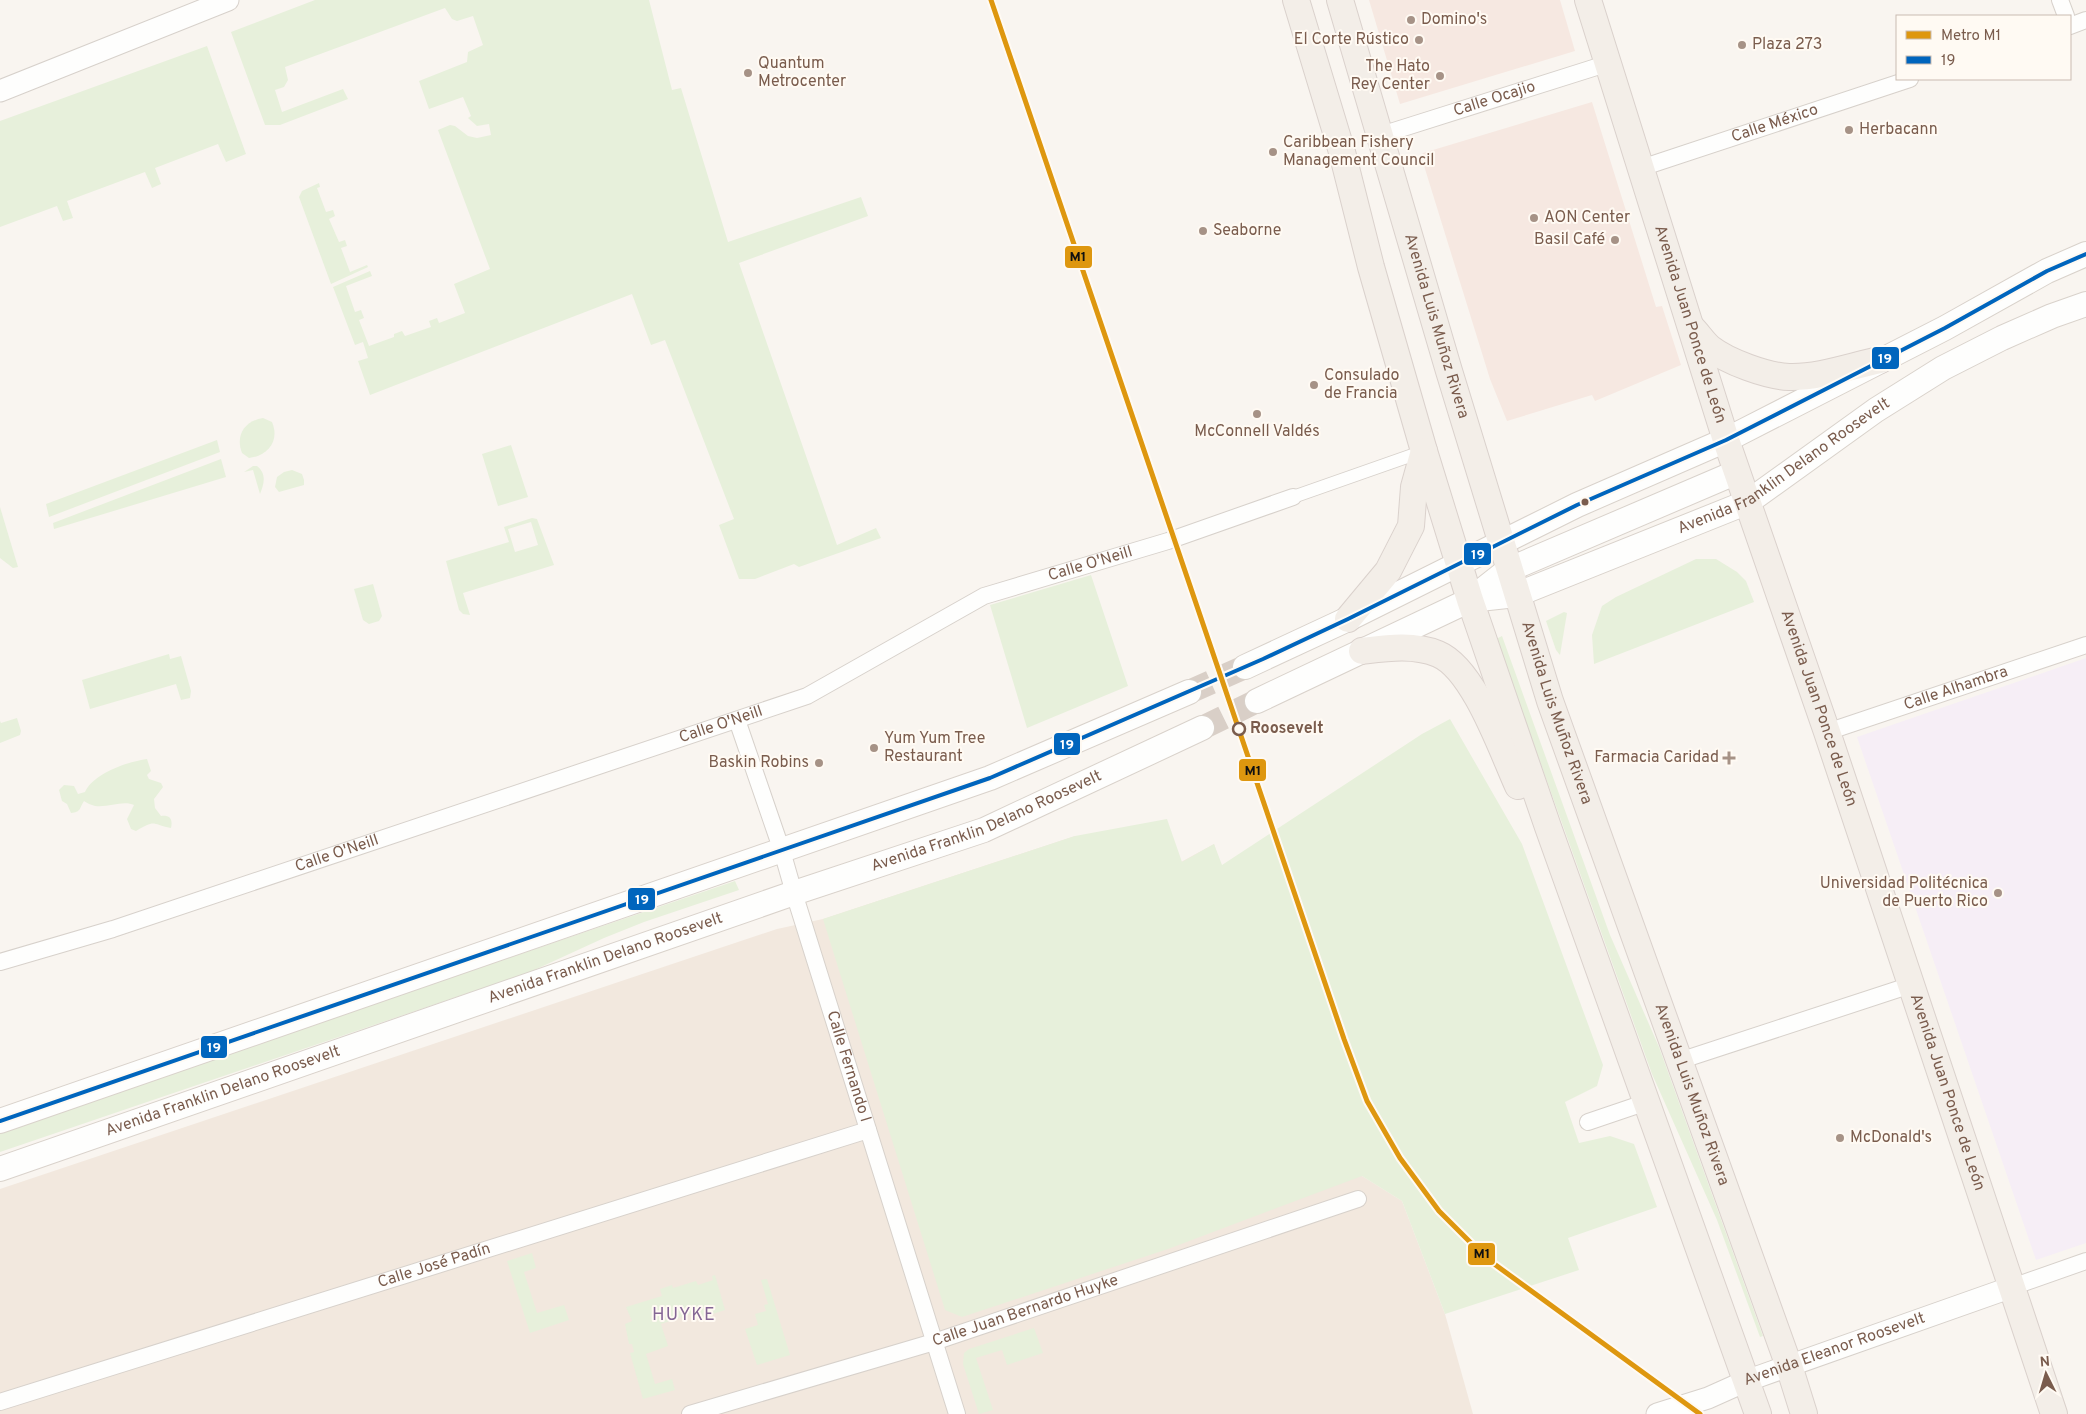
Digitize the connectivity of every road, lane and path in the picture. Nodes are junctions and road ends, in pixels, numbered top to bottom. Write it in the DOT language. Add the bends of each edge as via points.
graph roads {
  1 [pos="228,0"];
  2 [pos="1296,0"];
  3 [pos="1340,0"];
  4 [pos="1588,0"];
  5 [pos="2060,0"];
  6 [pos="2066,15"];
  7 [pos="2086,20"];
  8 [pos="2071,26"];
  9 [pos="1608,63"];
  10 [pos="1907,80"];
  11 [pos="0,91"];
  12 [pos="1381,136"];
  13 [pos="1641,168"];
  14 [pos="2086,254"];
  15 [pos="2086,304"];
  16 [pos="1690,325"];
  17 [pos="1880,360"];
  18 [pos="1726,440"];
  19 [pos="1424,451"];
  20 [pos="1737,472"];
  21 [pos="1293,497"];
  22 [pos="1748,502"];
  23 [pos="1500,542"];
  24 [pos="1458,563"];
  25 [pos="1508,570"];
  26 [pos="1516,595"];
  27 [pos="1470,600"];
  28 [pos="1348,619"];
  29 [pos="2086,645"];
  30 [pos="1362,651"];
  31 [pos="1245,667"];
  32 [pos="1189,692"];
  33 [pos="1257,701"];
  34 [pos="737,720"];
  35 [pos="1202,728"];
  36 [pos="1827,732"];
  37 [pos="1548,827"];
  38 [pos="782,850"];
  39 [pos="794,893"];
  40 [pos="0,962"];
  41 [pos="1911,985"];
  42 [pos="1679,1061"];
  43 [pos="1647,1102"];
  44 [pos="0,1121"];
  45 [pos="1588,1122"];
  46 [pos="868,1130"];
  47 [pos="0,1169"];
  48 [pos="1358,1199"];
  49 [pos="2086,1262"];
  50 [pos="2012,1287"];
  51 [pos="934,1342"];
  52 [pos="1789,1366"];
  53 [pos="1746,1380"];
  54 [pos="0,1402"];
  55 [pos="690,1414"];
  56 [pos="957,1414"];
  57 [pos="1657,1414"];
  58 [pos="1758,1414"];
  59 [pos="1804,1414"];
  60 [pos="2054,1414"];
  1 -- 11 [label="street"];
  2 -- 19 [label="main road" via="1342,152"];
  3 -- 12 [label="main road, Avenida Luis Muñoz Rivera"];
  4 -- 9 [label="main road, Avenida Juan Ponce de León"];
  5 -- 6 [label="street"];
  7 -- 8 [label="street"];
  9 -- 12 [label="street, Calle Ocajio"];
  9 -- 13 [label="main road, Avenida Juan Ponce de León"];
  10 -- 13 [label="street, Calle México"];
  12 -- 23 [label="main road, Avenida Luis Muñoz Rivera"];
  13 -- 16 [label="main road, Avenida Juan Ponce de León"];
  14 -- 17 [label="main road"];
  15 -- 22 [label="main road, Avenida Franklin Delano Roosevelt" via="2002,338 1943,368 1876,410"];
  16 -- 17 [label="main road" via="1717,352 1750,368 1789,377"];
  16 -- 18 [label="main road, Avenida Juan Ponce de León"];
  17 -- 18 [label="main road"];
  18 -- 20 [label="main road, Avenida Juan Ponce de León"];
  18 -- 23 [label="main road"];
  19 -- 21 [label="street, Calle O'Neill"];
  19 -- 24 [label="main road"];
  19 -- 28 [label="main road" via="1414,487 1409,531 1388,571"];
  20 -- 22 [label="main road, Avenida Juan Ponce de León"];
  20 -- 25 [label="main road, Avenida Franklin Delano Roosevelt"];
  21 -- 34 [label="street, Calle O'Neill" via="1168,541 984,596 807,696"];
  22 -- 26 [label="main road, Avenida Franklin Delano Roosevelt"];
  22 -- 36 [label="main road, Avenida Juan Ponce de León"];
  23 -- 24 [label="main road"];
  23 -- 25 [label="main road, Avenida Luis Muñoz Rivera"];
  24 -- 27 [label="main road"];
  24 -- 28 [label="main road"];
  25 -- 26 [label="main road, Avenida Luis Muñoz Rivera"];
  25 -- 27 [label="main road, Avenida Franklin Delano Roosevelt"];
  26 -- 27 [label="main road, Avenida Franklin Delano Roosevelt"];
  26 -- 42 [label="main road, Avenida Luis Muñoz Rivera" via="1550,701"];
  27 -- 30 [label="main road, Avenida Franklin Delano Roosevelt"];
  27 -- 37 [label="main road"];
  28 -- 31 [label="main road"];
  29 -- 36 [label="street, Calle Alhambra"];
  30 -- 33 [label="main road, Avenida Franklin Delano Roosevelt"];
  30 -- 37 [label="main road" via="1396,647 1420,649 1439,654 1451,662 1471,686 1521,793"];
  32 -- 38 [label="main road" via="990,778"];
  34 -- 38 [label="street, Calle Fernando I"];
  34 -- 40 [label="street, Calle O'Neill" via="114,929"];
  35 -- 39 [label="main road, Avenida Franklin Delano Roosevelt" via="984,830"];
  36 -- 41 [label="main road, Avenida Juan Ponce de León"];
  37 -- 43 [label="main road"];
  38 -- 39 [label="street, Calle Fernando I"];
  38 -- 44 [label="main road"];
  39 -- 46 [label="street, Calle Fernando I"];
  39 -- 47 [label="main road, Avenida Franklin Delano Roosevelt"];
  41 -- 42 [label="street"];
  41 -- 50 [label="main road, Avenida Juan Ponce de León"];
  42 -- 52 [label="main road, Avenida Luis Muñoz Rivera"];
  43 -- 45 [label="street"];
  43 -- 53 [label="main road"];
  46 -- 51 [label="street, Calle Fernando I"];
  46 -- 54 [label="street, Calle José Padín"];
  48 -- 51 [label="street, Calle Juan Bernardo Huyke"];
  49 -- 50 [label="street"];
  50 -- 52 [label="street, Avenida Eleanor Roosevelt"];
  50 -- 60 [label="main road, Avenida Juan Ponce de León"];
  51 -- 55 [label="street, Calle Juan Bernardo Huyke"];
  51 -- 56 [label="street, Calle Fernando I"];
  52 -- 53 [label="street, Avenida Eleanor Roosevelt"];
  52 -- 59 [label="main road, Avenida Luis Muñoz Rivera"];
  53 -- 57 [label="street, Avenida Eleanor Roosevelt" via="1708,1398"];
  53 -- 58 [label="main road"];
}
